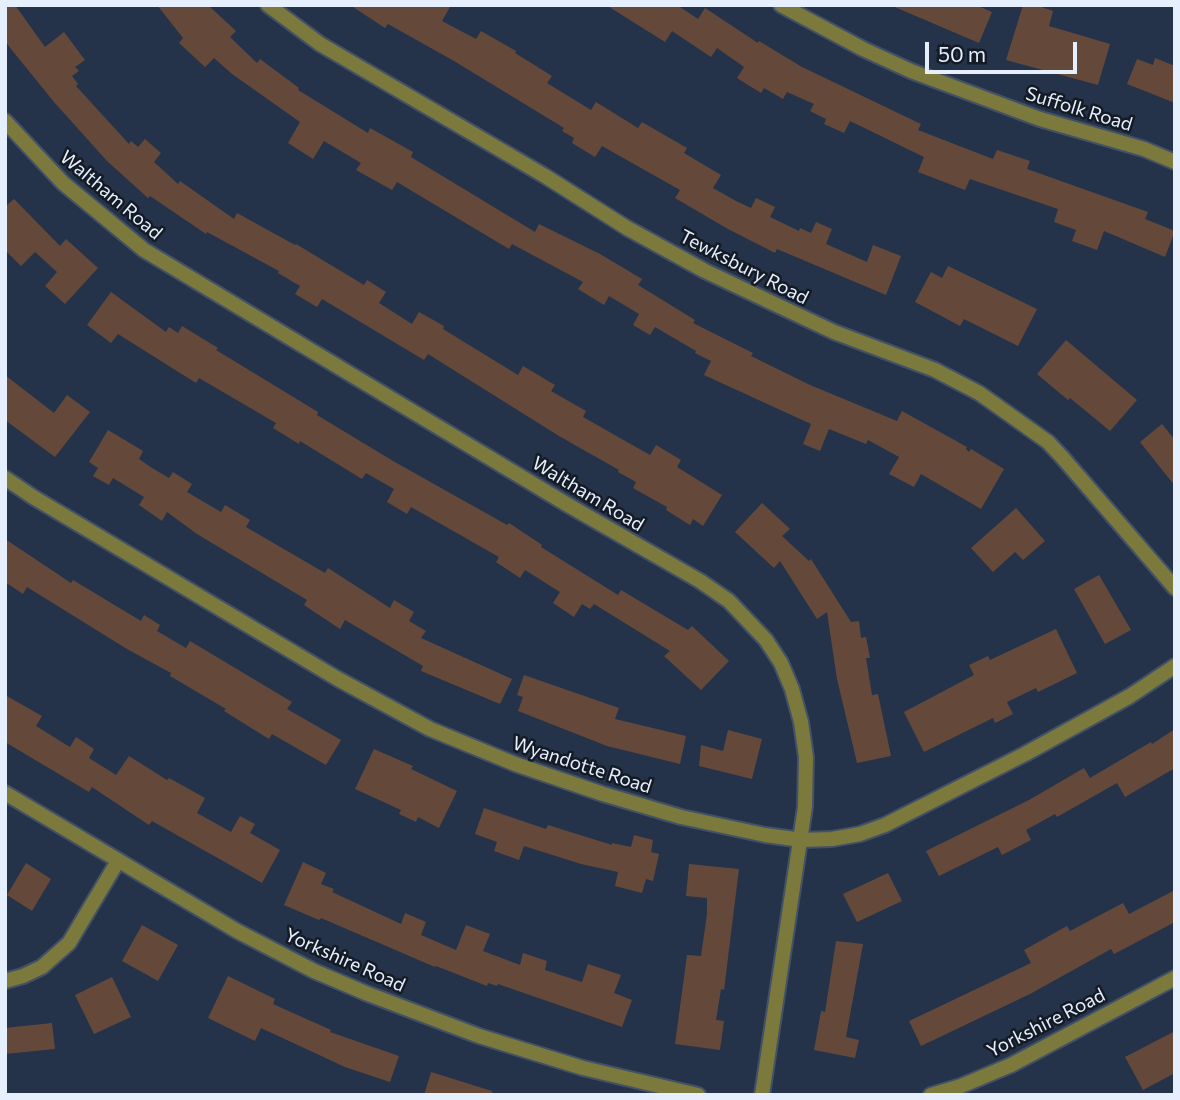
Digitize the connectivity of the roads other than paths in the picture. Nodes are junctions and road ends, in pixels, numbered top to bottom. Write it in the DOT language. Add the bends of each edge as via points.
graph roads {
  1 [pos="268,5"];
  2 [pos="782,5"];
  3 [pos="5,121"];
  4 [pos="1175,162"];
  5 [pos="5,478"];
  6 [pos="1175,588"];
  7 [pos="1175,666"];
  8 [pos="5,793"];
  9 [pos="802,840"];
  10 [pos="118,861"];
  11 [pos="1175,978"];
  12 [pos="5,981"];
  13 [pos="698,1095"];
  14 [pos="762,1095"];
  15 [pos="931,1095"];
  1 -- 6 [label="street, Tewksbury Road" via="320,44 705,271 979,393 1055,450"];
  2 -- 4 [label="street, Suffolk Road" via="922,76"];
  3 -- 9 [label="street, Waltham Road" via="63,183 144,250 729,601 766,640 792,689 806,757"];
  5 -- 9 [label="street, Wyandotte Road" via="338,679 430,729 603,794 681,817"];
  7 -- 9 [label="street, Wyandotte Road" via="1060,735 898,819 860,834"];
  8 -- 10 [label="street, Yorkshire Road"];
  9 -- 14 [label="street, Waltham Road"];
  10 -- 12 [label="street" via="69,943 42,967"];
  10 -- 13 [label="street, Yorkshire Road" via="237,930 368,995 570,1064"];
  11 -- 15 [label="street, Yorkshire Road" via="1011,1065"];
}
